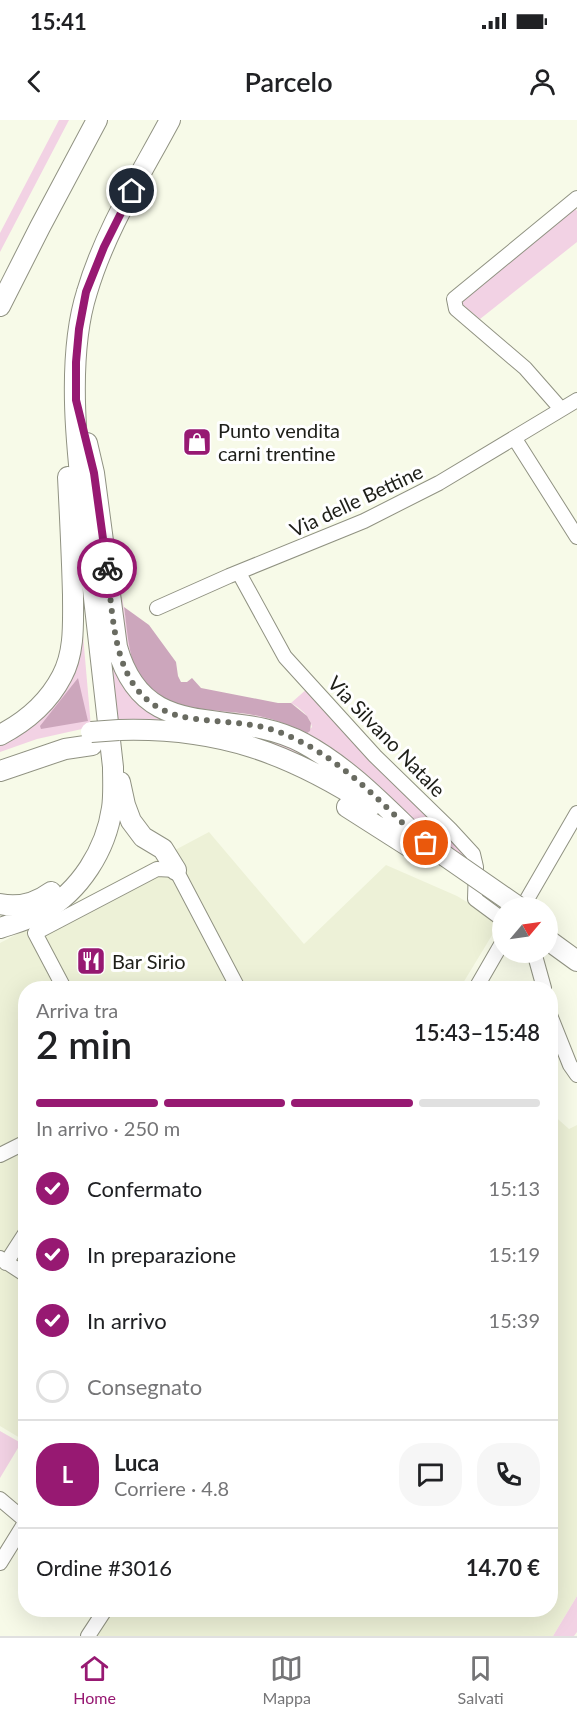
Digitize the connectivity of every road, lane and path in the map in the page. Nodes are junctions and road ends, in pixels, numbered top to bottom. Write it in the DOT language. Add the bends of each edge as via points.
graph roads {
  1 [pos="83,120"];
  2 [pos="97,120"];
  3 [pos="156,120"];
  4 [pos="170,120"];
  5 [pos="577,198"];
  6 [pos="0,278"];
  7 [pos="0,306"];
  8 [pos="76,400"];
  9 [pos="577,400"];
  10 [pos="561,409"];
  11 [pos="515,439"];
  12 [pos="68,458"];
  13 [pos="577,537"];
  14 [pos="239,573"];
  15 [pos="157,608"];
  16 [pos="0,735"];
  17 [pos="120,736"];
  18 [pos="92,738"];
  19 [pos="65,749"];
  20 [pos="0,758"];
  21 [pos="113,767"];
  22 [pos="0,771"];
  23 [pos="0,779"];
  24 [pos="577,813"];
  25 [pos="416,836"];
  26 [pos="442,861"];
  27 [pos="176,870"];
  28 [pos="503,897"];
  29 [pos="527,897"];
  30 [pos="492,900"];
  31 [pos="0,904"];
  32 [pos="492,912"];
  33 [pos="0,928"];
  34 [pos="558,933"];
  35 [pos="558,947"];
  36 [pos="577,947"];
  37 [pos="492,960"];
  38 [pos="577,961"];
  39 [pos="537,963"];
  40 [pos="60,981"];
  41 [pos="234,981"];
  42 [pos="480,981"];
  43 [pos="542,981"];
  44 [pos="558,1034"];
  45 [pos="577,1075"];
  46 [pos="18,1146"];
  47 [pos="0,1155"];
  48 [pos="18,1242"];
  49 [pos="3,1261"];
  50 [pos="18,1270"];
  51 [pos="0,1498"];
  52 [pos="18,1514"];
  53 [pos="18,1534"];
  54 [pos="0,1563"];
  55 [pos="100,1617"];
  56 [pos="88,1636"];
  1 -- 6 [label="highway"];
  2 -- 7 [label="highway"];
  3 -- 12 [label="highway" via="87,257 66,322 63,362"];
  4 -- 8 [label="highway" via="109,236 86,292 79,329"];
  5 -- 10 [label="street" via="454,299 456,309 525,368"];
  8 -- 21 [label="highway" via="82,497"];
  8 -- 25 [label="highway" via="94,473 117,647 134,686 144,697 173,714 277,731 301,742 353,778"];
  9 -- 10 [label="street, Via delle Bettine"];
  10 -- 11 [label="street, Via delle Bettine"];
  11 -- 13 [label="street"];
  11 -- 14 [label="street, Via delle Bettine" via="364,521"];
  12 -- 16 [label="highway" via="73,633 69,655 63,675 38,710"];
  12 -- 31 [label="highway" via="82,564 102,801 96,833 87,853 66,880 33,902"];
  14 -- 15 [label="street, Via delle Bettine"];
  14 -- 32 [label="street, Via Silvano Natale" via="285,657 472,854 476,867 475,899"];
  17 -- 18 [label="highway"];
  17 -- 25 [label="highway" via="172,730 250,745 334,783"];
  17 -- 26 [label="highway" via="213,750 270,767 326,794"];
  18 -- 19 [label="highway"];
  18 -- 20 [label="highway" via="34,746"];
  19 -- 22 [label="highway"];
  19 -- 23 [label="highway"];
  21 -- 27 [label="highway" via="120,778 130,821 143,837 163,849"];
  21 -- 33 [label="highway" via="113,806 108,829 83,876 55,904"];
  24 -- 29 [label="street"];
  25 -- 26 [label="highway"];
  26 -- 28 [label="highway, bridge"];
  26 -- 30 [label="highway"];
  27 -- 40 [label="street" via="157,869 35,933"];
  27 -- 41 [label="street"];
  34 -- 36 [label="highway"];
  35 -- 38 [label="highway"];
  37 -- 42 [label="street"];
  39 -- 43 [label="street"];
  44 -- 45 [label="street"];
  46 -- 47 [label="street"];
  48 -- 49 [label="street"];
  49 -- 50 [label="street"];
  51 -- 52 [label="street"];
  53 -- 54 [label="street"];
  55 -- 56 [label="street"];
}
